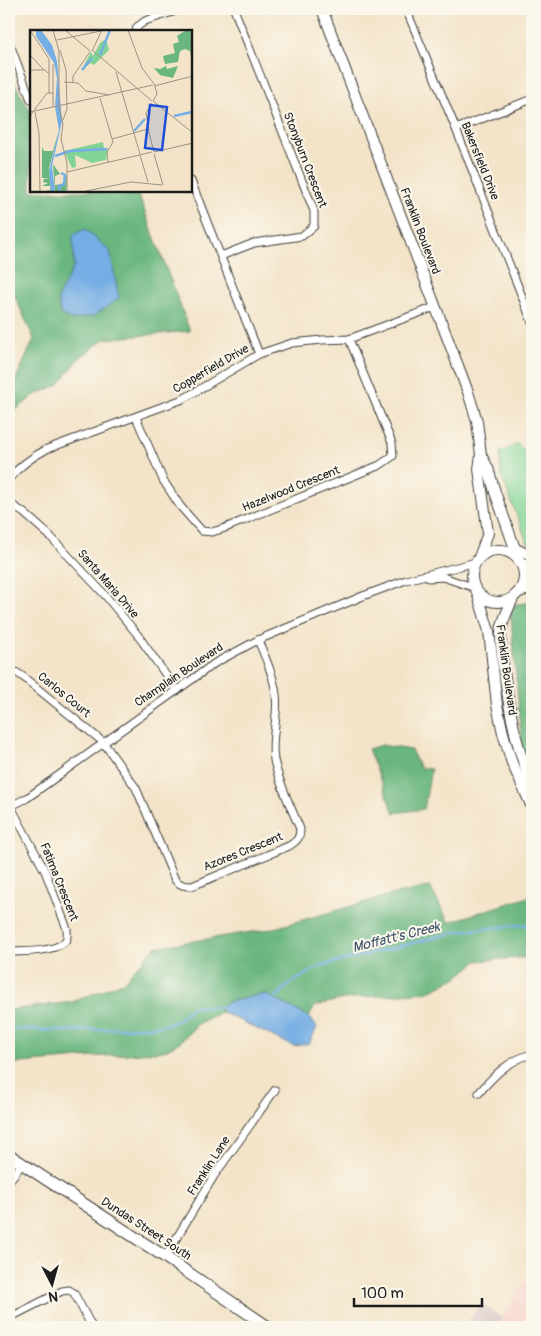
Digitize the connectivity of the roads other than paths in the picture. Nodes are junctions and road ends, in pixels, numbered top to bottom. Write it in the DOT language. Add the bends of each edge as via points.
graph roads {
  1 [pos="182,9"];
  2 [pos="234,9"];
  3 [pos="406,9"];
  4 [pos="323,12"];
  5 [pos="136,30"];
  6 [pos="9,42"];
  7 [pos="30,97"];
  8 [pos="532,98"];
  9 [pos="456,130"];
  10 [pos="192,184"];
  11 [pos="221,256"];
  12 [pos="435,307"];
  13 [pos="532,322"];
  14 [pos="349,339"];
  15 [pos="259,354"];
  16 [pos="136,417"];
  17 [pos="481,455"];
  18 [pos="9,479"];
  19 [pos="9,503"];
  20 [pos="515,548"];
  21 [pos="532,556"];
  22 [pos="477,561"];
  23 [pos="520,562"];
  24 [pos="532,567"];
  25 [pos="406,580"];
  26 [pos="532,589"];
  27 [pos="476,590"];
  28 [pos="515,595"];
  29 [pos="258,640"];
  30 [pos="9,668"];
  31 [pos="178,691"];
  32 [pos="103,742"];
  33 [pos="532,785"];
  34 [pos="10,807"];
  35 [pos="532,807"];
  36 [pos="9,952"];
  37 [pos="532,1054"];
  38 [pos="275,1090"];
  39 [pos="479,1093"];
  40 [pos="9,1155"];
  41 [pos="22,1164"];
  42 [pos="9,1181"];
  43 [pos="165,1257"];
  44 [pos="9,1318"];
  45 [pos="92,1327"];
  46 [pos="268,1327"];
  1 -- 5 [label="street" via="145,21"];
  2 -- 11 [label="street, Stonyburn Crescent" via="314,211 314,226 302,236 254,243"];
  3 -- 9 [label="street, Bakersfield Drive"];
  4 -- 12 [label="main road, Franklin Boulevard"];
  6 -- 7 [label="street"];
  8 -- 9 [label="street"];
  9 -- 13 [label="street, Bakersfield Drive"];
  10 -- 11 [label="street"];
  11 -- 15 [label="street"];
  12 -- 14 [label="street, Copperfield Drive"];
  12 -- 17 [label="main road, Franklin Boulevard" via="468,392 477,422"];
  14 -- 15 [label="street, Copperfield Drive" via="292,344"];
  14 -- 16 [label="street, Hazelwood Crescent" via="392,443 393,456 380,465 225,528 202,531 180,506 163,480"];
  15 -- 16 [label="street, Copperfield Drive" via="183,399"];
  16 -- 18 [label="street, Copperfield Drive" via="46,450 30,458"];
  17 -- 20 [label="main road, Franklin Boulevard"];
  17 -- 22 [label="main road, Franklin Boulevard" via="479,468 488,533"];
  19 -- 31 [label="street, Santa Maria Drive" via="49,535 104,594"];
  20 -- 21 [label="street"];
  20 -- 23 [label="main road, Franklin Boulevard"];
  22 -- 23 [label="main road" via="484,554 500,550"];
  22 -- 25 [label="street, Champlain Boulevard"];
  22 -- 27 [label="main road" via="472,575"];
  23 -- 24 [label="street"];
  23 -- 28 [label="main road" via="524,577"];
  25 -- 27 [label="street, Champlain Boulevard" via="443,577"];
  25 -- 29 [label="street, Champlain Boulevard"];
  26 -- 28 [label="street"];
  27 -- 28 [label="main road" via="490,601 506,600"];
  27 -- 35 [label="main road, Franklin Boulevard" via="489,631 503,733 512,763"];
  28 -- 33 [label="main road, Franklin Boulevard" via="502,622 502,660 515,738"];
  29 -- 31 [label="street, Champlain Boulevard" via="216,663"];
  29 -- 32 [label="street, Azores Crescent" via="276,695 274,760 300,829 296,842 192,886 179,884 136,788"];
  30 -- 32 [label="street, Carlos Court"];
  31 -- 32 [label="street, Champlain Boulevard"];
  32 -- 34 [label="street, Champlain Boulevard"];
  34 -- 36 [label="street, Fatima Crescent" via="45,871 68,935 58,947"];
  37 -- 39 [label="street" via="519,1058 494,1075"];
  38 -- 43 [label="street, Franklin Lane" via="214,1176"];
  40 -- 41 [label="main road, Dundas Street South"];
  41 -- 42 [label="street"];
  41 -- 43 [label="main road, Dundas Street South"];
  43 -- 46 [label="main road, Dundas Street South"];
  44 -- 45 [label="street" via="69,1290 74,1293"];
}
